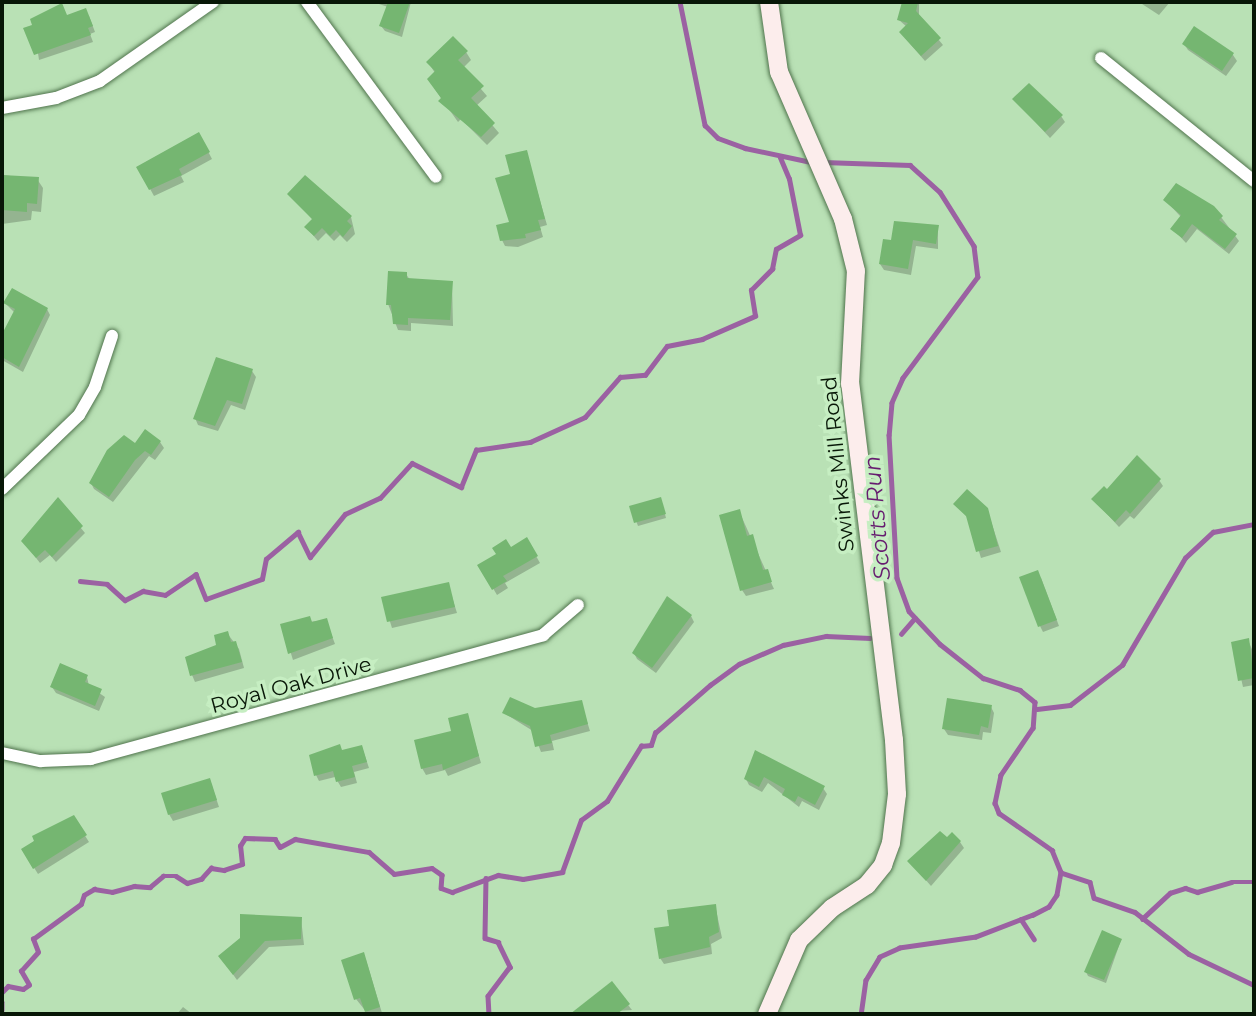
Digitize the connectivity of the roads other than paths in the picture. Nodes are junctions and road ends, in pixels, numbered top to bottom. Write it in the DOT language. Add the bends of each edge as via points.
graph roads {
  1 [pos="213,2"];
  2 [pos="307,2"];
  3 [pos="769,2"];
  4 [pos="1101,58"];
  5 [pos="2,108"];
  6 [pos="436,177"];
  7 [pos="1254,181"];
  8 [pos="112,337"];
  9 [pos="2,489"];
  10 [pos="579,605"];
  11 [pos="2,753"];
  12 [pos="767,1014"];
  1 -- 5 [label="street" via="100,81 56,98"];
  2 -- 6 [label="street"];
  3 -- 12 [label="street, Swinks Mill Road" via="779,72 843,219 856,271 849,384 894,740 895,819 877,876 823,915 799,940"];
  4 -- 7 [label="street"];
  8 -- 9 [label="street" via="95,387 79,415"];
  10 -- 11 [label="street, Royal Oak Drive" via="543,635 91,759 51,761"];
}
